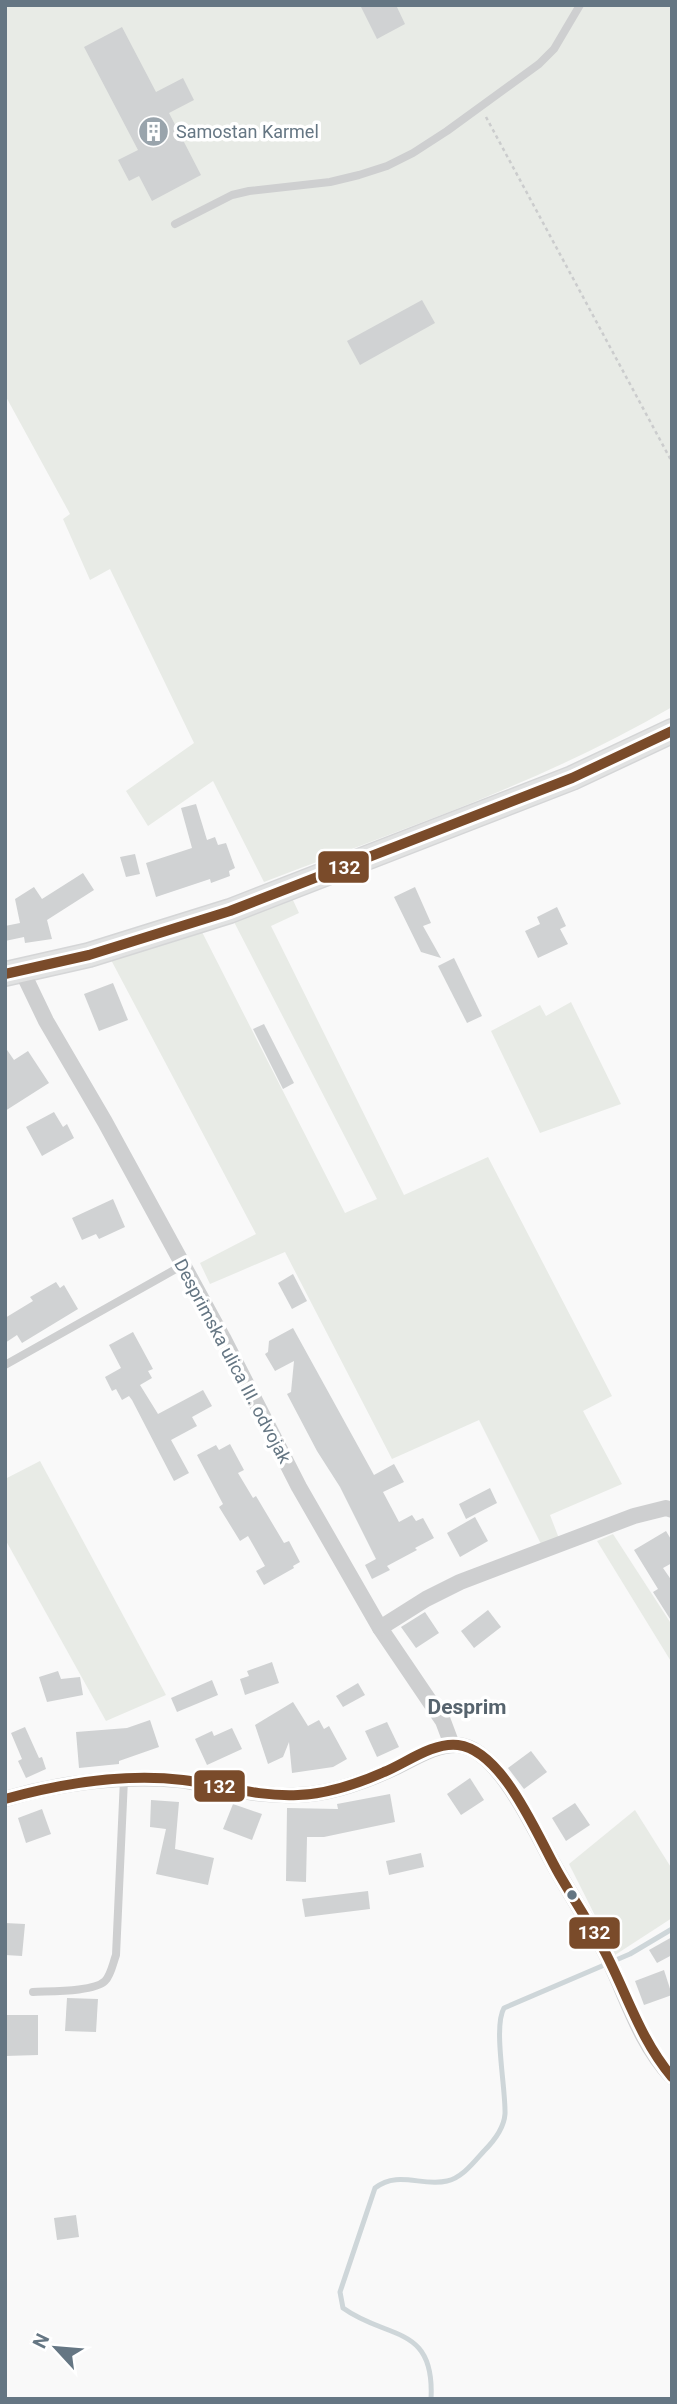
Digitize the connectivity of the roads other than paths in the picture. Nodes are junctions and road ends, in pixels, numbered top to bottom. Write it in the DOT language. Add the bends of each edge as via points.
graph roads {
  1 [pos="580,5"];
  2 [pos="175,224"];
  3 [pos="672,731"];
  4 [pos="13,972"];
  5 [pos="183,1265"];
  6 [pos="5,1366"];
  7 [pos="672,1510"];
  8 [pos="380,1628"];
  9 [pos="452,1745"];
  10 [pos="124,1780"];
  11 [pos="5,1800"];
  12 [pos="33,1992"];
  13 [pos="672,2077"];
  1 -- 2 [label="lane" via="554,49 538,64 447,131 387,166 330,182 232,195"];
  3 -- 4 [label="street" via="572,778 230,911 89,955"];
  4 -- 5 [label="street, Desprimska ulica III. odvojak" via="37,1003"];
  5 -- 6 [label="lane"];
  5 -- 8 [label="street, Desprimska ulica III. odvojak" via="299,1487"];
  7 -- 8 [label="street" via="634,1516 460,1582"];
  8 -- 9 [label="street, Desprimska ulica III. odvojak" via="443,1721"];
  9 -- 10 [label="street" via="432,1749 346,1787 304,1795 254,1794 180,1780"];
  9 -- 13 [label="street" via="473,1750 503,1778 523,1808 605,1952 644,2040"];
  10 -- 11 [label="street" via="48,1789"];
  10 -- 12 [label="lane" via="116,1955 111,1971 93,1987"];
}
